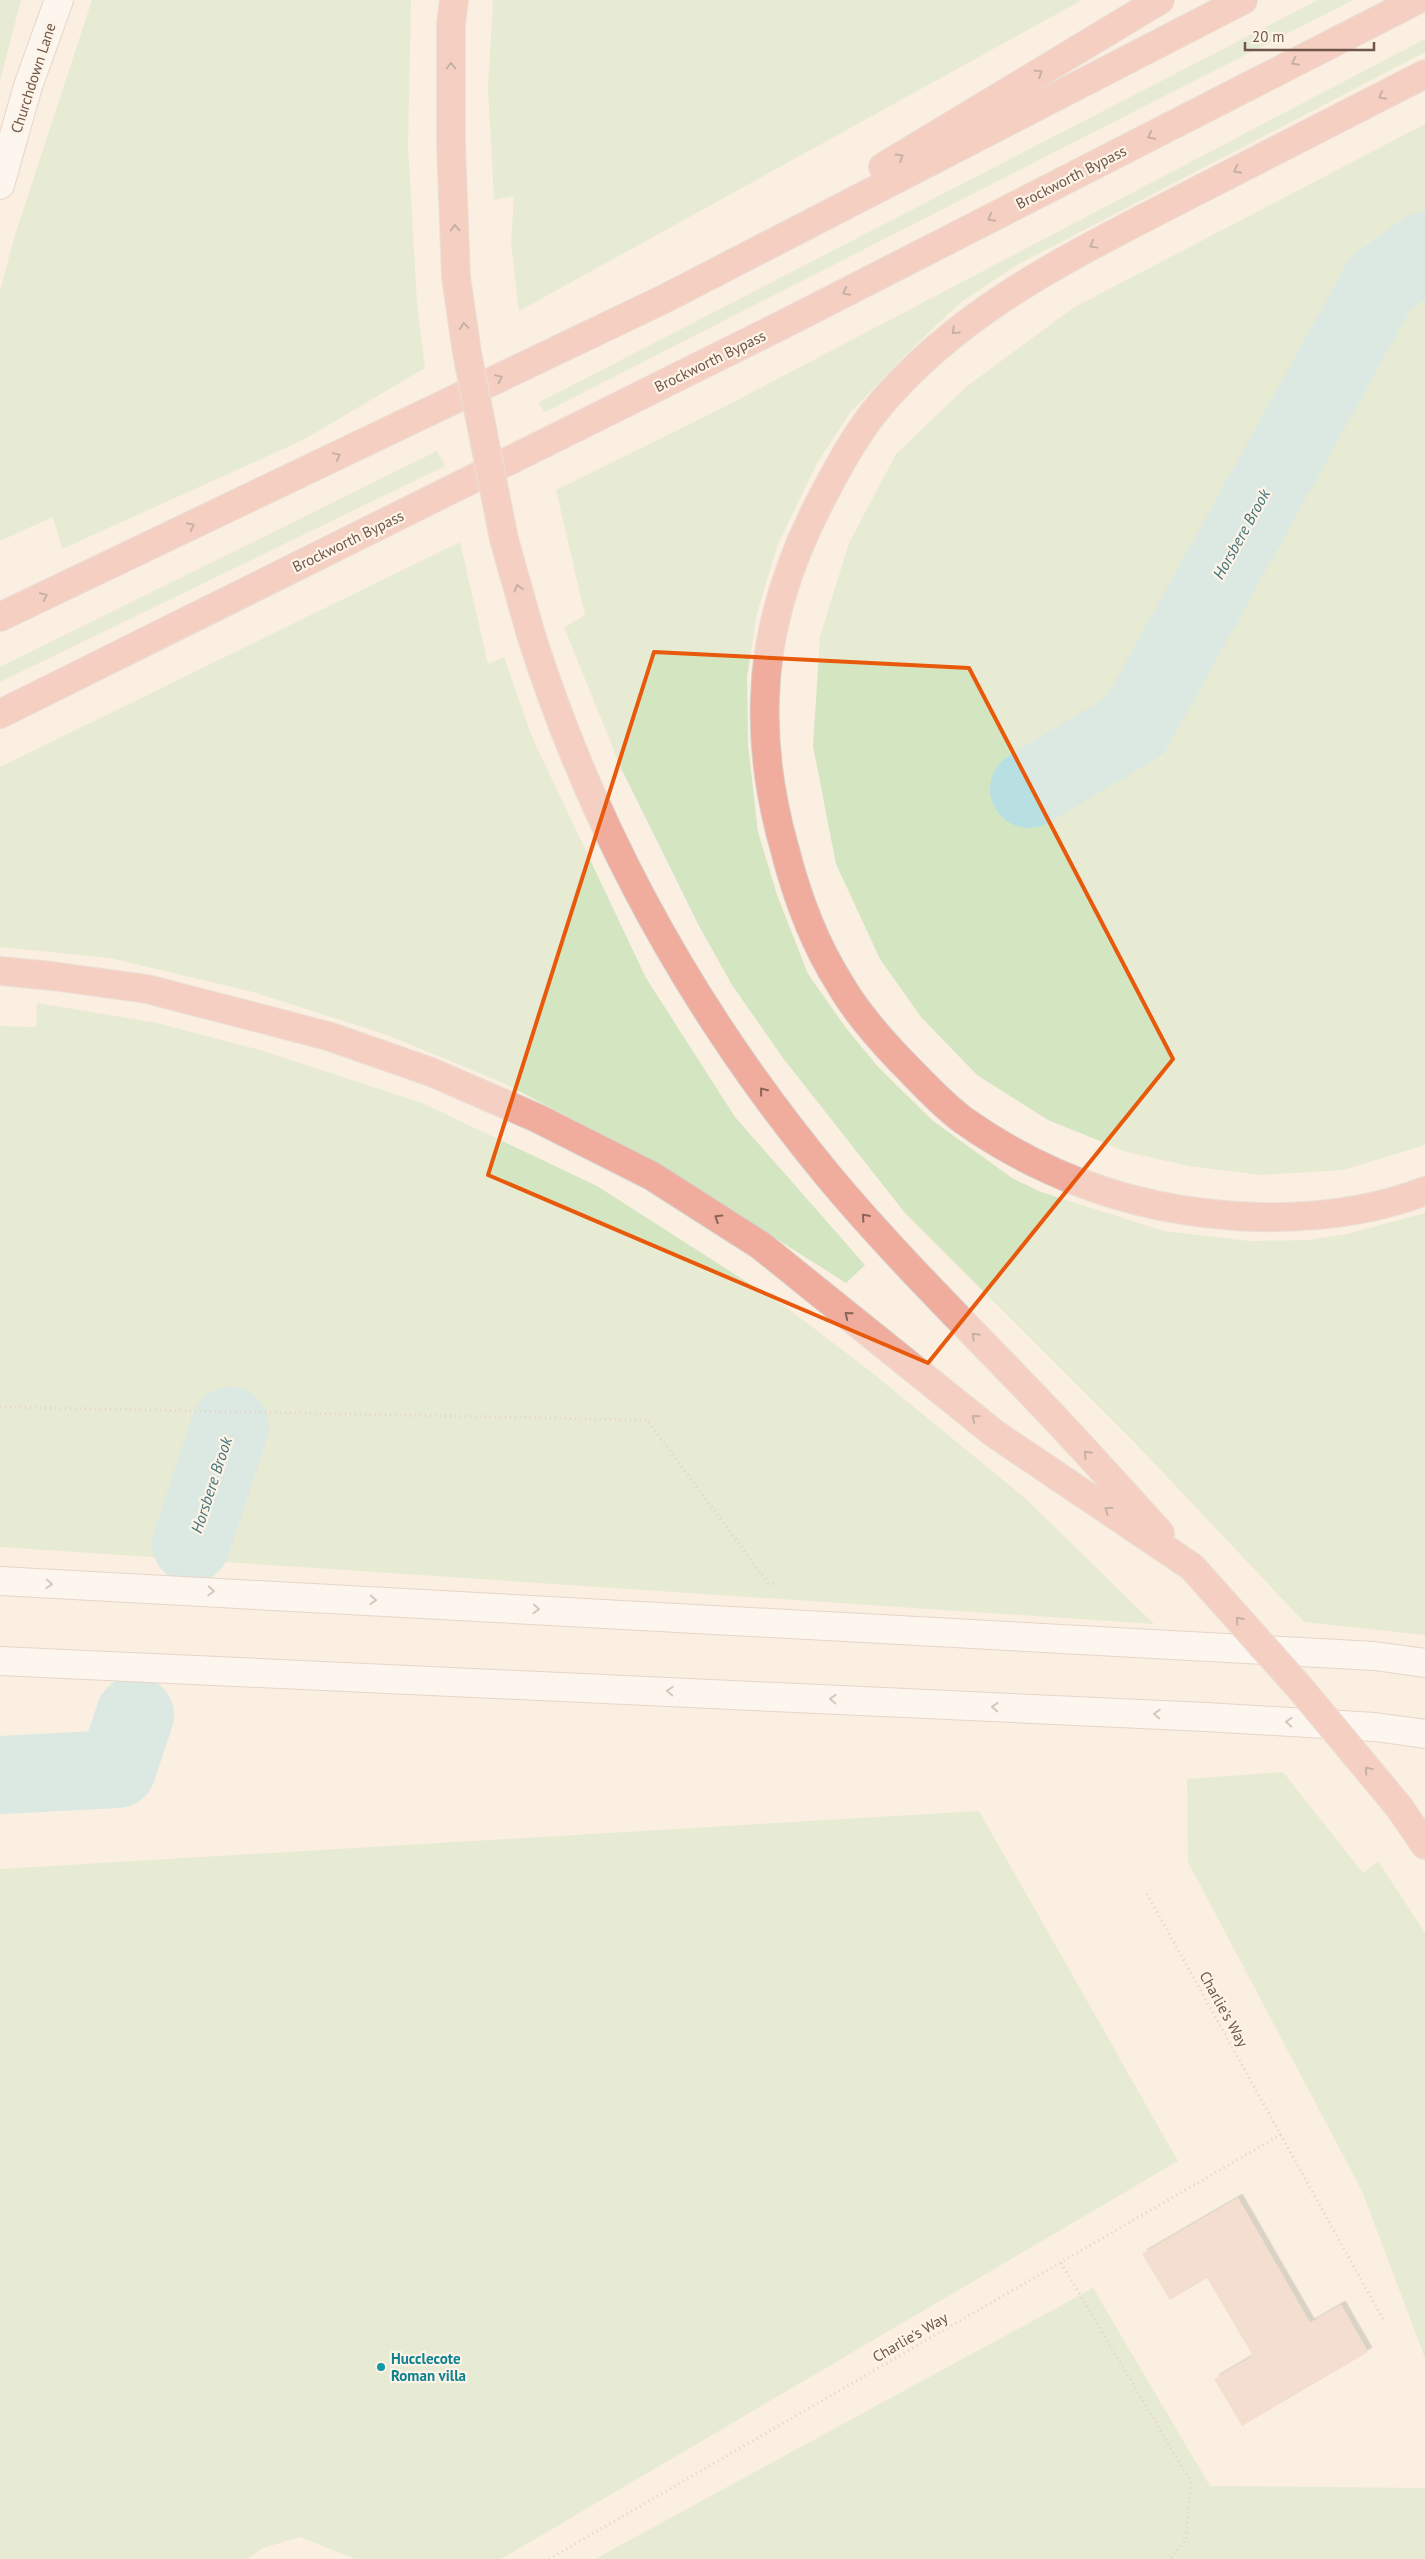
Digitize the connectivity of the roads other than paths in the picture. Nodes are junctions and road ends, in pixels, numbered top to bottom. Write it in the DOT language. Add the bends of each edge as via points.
graph roads {
  1 [pos="59,0"];
  2 [pos="454,0"];
  3 [pos="1160,0"];
  4 [pos="1243,0"];
  5 [pos="1417,0"];
  6 [pos="1425,74"];
  7 [pos="0,185"];
  8 [pos="664,299"];
  9 [pos="0,617"];
  10 [pos="7,711"];
  11 [pos="0,972"];
  12 [pos="1425,1191"];
  13 [pos="1192,1567"];
  14 [pos="0,1581"];
  15 [pos="0,1660"];
  16 [pos="1425,1663"];
  17 [pos="1425,1734"];
  18 [pos="1425,1846"];
  1 -- 7 [label="street, Churchdown Lane" via="28,86"];
  13 -- 2 [label="highway, one-way, bridge" via="1028,1390 927,1287 830,1178 750,1074 682,969 602,821 554,706 531,635 504,539 468,353 456,277 451,145 451,24"];
  8 -- 3 [label="highway, one-way"];
  4 -- 8 [label="highway"];
  5 -- 10 [label="highway, Brockworth Bypass, one-way" via="784,324"];
  6 -- 12 [label="highway, one-way" via="1034,277 960,327 918,366 874,412 837,469 805,529 783,593 770,645 764,697 775,813 791,874 811,930 840,985 877,1036 960,1117 1049,1170 1111,1195 1172,1209 1232,1216 1284,1216 1349,1210"];
  9 -- 8 [label="highway, one-way"];
  13 -- 11 [label="highway, one-way" via="995,1434 760,1245 652,1176 537,1118 431,1072 318,1033 147,989"];
  18 -- 13 [label="highway, one-way, bridge" via="1399,1807 1300,1688"];
  14 -- 16 [label="street, one-way" via="1374,1656"];
  17 -- 15 [label="street, one-way" via="1375,1727 1216,1717"];
}
